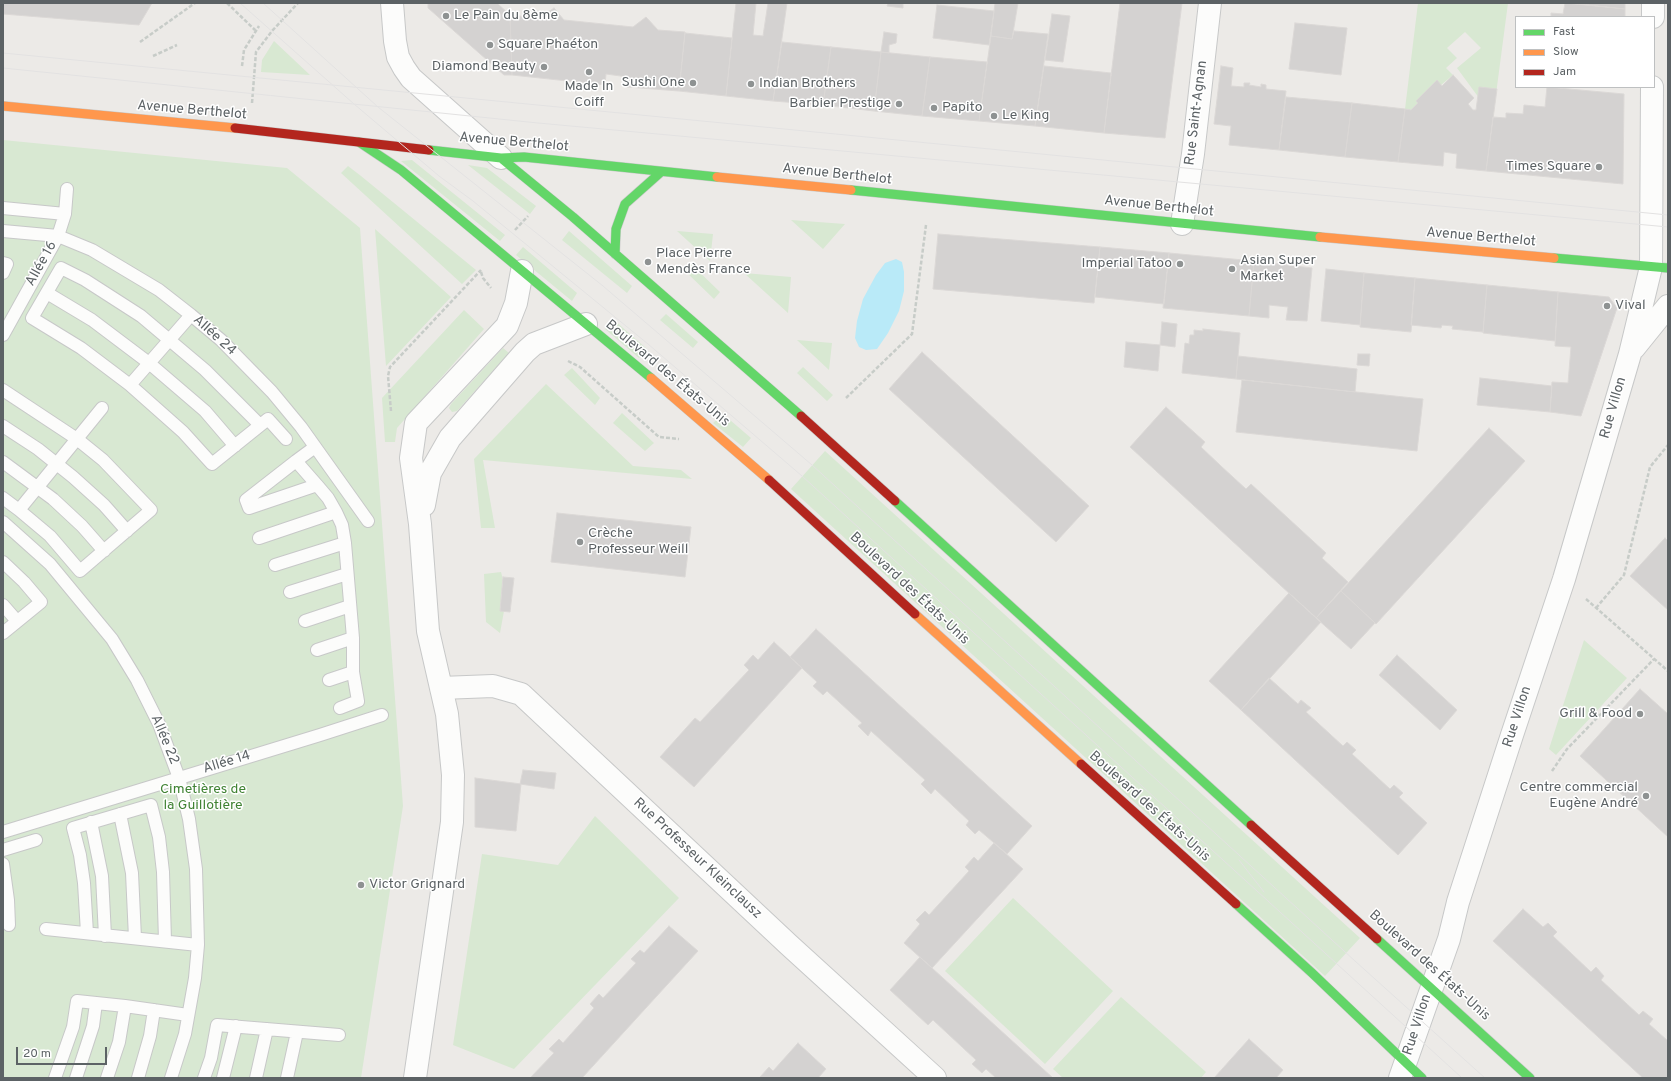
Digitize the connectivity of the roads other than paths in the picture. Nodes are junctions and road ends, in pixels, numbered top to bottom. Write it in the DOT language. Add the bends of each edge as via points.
graph roads {
  1 [pos="392,3"];
  2 [pos="1210,3"];
  3 [pos="1654,3"];
  4 [pos="1653,16"];
  5 [pos="1652,88"];
  6 [pos="3,106"];
  7 [pos="359,142"];
  8 [pos="501,158"];
  9 [pos="662,172"];
  10 [pos="67,189"];
  11 [pos="3,208"];
  12 [pos="65,214"];
  13 [pos="1182,224"];
  14 [pos="3,231"];
  15 [pos="58,236"];
  16 [pos="615,254"];
  17 [pos="3,263"];
  18 [pos="1660,268"];
  19 [pos="522,271"];
  20 [pos="3,273"];
  21 [pos="47,293"];
  22 [pos="1668,306"];
  23 [pos="191,315"];
  24 [pos="586,324"];
  25 [pos="3,335"];
  26 [pos="169,339"];
  27 [pos="1630,354"];
  28 [pos="149,363"];
  29 [pos="130,385"];
  30 [pos="3,390"];
  31 [pos="102,408"];
  32 [pos="260,425"];
  33 [pos="3,426"];
  34 [pos="77,439"];
  35 [pos="286,439"];
  36 [pos="235,446"];
  37 [pos="315,446"];
  38 [pos="296,461"];
  39 [pos="3,462"];
  40 [pos="57,464"];
  41 [pos="317,485"];
  42 [pos="38,488"];
  43 [pos="3,498"];
  44 [pos="19,510"];
  45 [pos="336,512"];
  46 [pos="368,521"];
  47 [pos="3,522"];
  48 [pos="420,524"];
  49 [pos="127,531"];
  50 [pos="259,538"];
  51 [pos="345,543"];
  52 [pos="104,551"];
  53 [pos="3,562"];
  54 [pos="275,565"];
  55 [pos="347,574"];
  56 [pos="290,592"];
  57 [pos="3,605"];
  58 [pos="350,606"];
  59 [pos="17,621"];
  60 [pos="305,621"];
  61 [pos="3,633"];
  62 [pos="353,638"];
  63 [pos="317,650"];
  64 [pos="353,672"];
  65 [pos="329,680"];
  66 [pos="441,688"];
  67 [pos="340,708"];
  68 [pos="382,715"];
  69 [pos="180,778"];
  70 [pos="120,814"];
  71 [pos="91,822"];
  72 [pos="3,832"];
  73 [pos="36,840"];
  74 [pos="3,850"];
  75 [pos="3,864"];
  76 [pos="9,925"];
  77 [pos="46,930"];
  78 [pos="87,933"];
  79 [pos="105,936"];
  80 [pos="136,938"];
  81 [pos="165,941"];
  82 [pos="198,945"];
  83 [pos="1431,986"];
  84 [pos="96,1003"];
  85 [pos="125,1006"];
  86 [pos="154,1010"];
  87 [pos="188,1015"];
  88 [pos="236,1026"];
  89 [pos="267,1029"];
  90 [pos="297,1032"];
  91 [pos="339,1035"];
  92 [pos="1403,1071"];
  93 [pos="55,1078"];
  94 [pos="76,1078"];
  95 [pos="107,1078"];
  96 [pos="138,1078"];
  97 [pos="171,1078"];
  98 [pos="204,1078"];
  99 [pos="223,1078"];
  100 [pos="256,1078"];
  101 [pos="288,1078"];
  102 [pos="414,1078"];
  103 [pos="935,1078"];
  104 [pos="1422,1078"];
  105 [pos="1530,1078"];
  1 -- 8 [label="street" via="394,41 404,68 411,78"];
  2 -- 13 [label="street, Rue Saint-Agnan" via="1193,154"];
  3 -- 4 [label="street"];
  5 -- 18 [label="street, Rue Villon"];
  6 -- 7 [label="main road, Avenue Berthelot"];
  7 -- 8 [label="main road, Avenue Berthelot"];
  7 -- 19 [label="main road, Boulevard des États-Unis" via="401,170"];
  8 -- 9 [label="main road, Avenue Berthelot" via="524,157"];
  8 -- 16 [label="main road, Boulevard des États-Unis"];
  9 -- 13 [label="main road, Avenue Berthelot"];
  9 -- 16 [label="main road" via="625,204 616,229"];
  10 -- 12 [label="lane, Allée 16"];
  11 -- 12 [label="lane"];
  12 -- 15 [label="lane, Allée 16"];
  13 -- 18 [label="main road, Avenue Berthelot"];
  14 -- 15 [label="lane, Allée 24"];
  15 -- 23 [label="lane, Allée 24" via="92,250 127,270 159,290"];
  15 -- 25 [label="lane, Allée 16"];
  16 -- 83 [label="main road, Boulevard des États-Unis" via="830,443"];
  17 -- 20 [label="lane" via="7,264"];
  18 -- 27 [label="street, Rue Villon"];
  19 -- 24 [label="main road, Boulevard des États-Unis"];
  19 -- 48 [label="street" via="516,303 507,326 416,423 411,458"];
  21 -- 26 [label="lane" via="61,268 113,297"];
  21 -- 28 [label="lane" via="92,320"];
  21 -- 29 [label="lane" via="32,318 81,348"];
  22 -- 27 [label="street, Rue Villon"];
  23 -- 26 [label="lane"];
  23 -- 37 [label="lane, Allée 24" via="221,340 272,392"];
  24 -- 48 [label="street" via="534,344 450,438 430,473"];
  24 -- 92 [label="main road, Boulevard des États-Unis" via="770,481 1311,972"];
  26 -- 28 [label="lane"];
  26 -- 32 [label="lane"];
  27 -- 83 [label="street, Rue Villon" via="1564,579 1458,902 1449,939"];
  28 -- 29 [label="lane"];
  28 -- 36 [label="lane" via="205,411"];
  29 -- 36 [label="lane" via="183,432 212,464"];
  30 -- 34 [label="lane"];
  31 -- 34 [label="lane"];
  32 -- 35 [label="lane" via="268,419"];
  32 -- 36 [label="lane"];
  33 -- 40 [label="lane"];
  34 -- 40 [label="lane"];
  34 -- 49 [label="lane" via="103,460 151,510"];
  37 -- 38 [label="lane"];
  37 -- 46 [label="lane, Allée 24"];
  38 -- 41 [label="lane"];
  38 -- 41 [label="lane" via="246,500 249,508"];
  39 -- 42 [label="lane"];
  40 -- 42 [label="lane"];
  40 -- 49 [label="lane" via="104,505"];
  41 -- 45 [label="lane"];
  42 -- 44 [label="lane"];
  42 -- 52 [label="lane" via="82,526"];
  43 -- 44 [label="lane"];
  44 -- 52 [label="lane" via="50,536 80,570"];
  45 -- 50 [label="lane"];
  45 -- 51 [label="lane" via="342,525"];
  47 -- 69 [label="lane, Allée 22" via="50,564 112,639 159,724"];
  48 -- 66 [label="street" via="428,632"];
  49 -- 52 [label="lane"];
  51 -- 54 [label="lane"];
  51 -- 55 [label="lane"];
  53 -- 59 [label="lane" via="40,602"];
  55 -- 56 [label="lane"];
  55 -- 58 [label="lane"];
  57 -- 59 [label="lane"];
  58 -- 60 [label="lane"];
  58 -- 62 [label="lane"];
  59 -- 61 [label="lane"];
  62 -- 63 [label="lane"];
  62 -- 64 [label="lane"];
  64 -- 65 [label="lane"];
  64 -- 67 [label="lane" via="358,702"];
  66 -- 102 [label="street" via="447,714 453,775 452,822"];
  66 -- 103 [label="street, Rue Professeur Kleinclausz" via="493,686 520,694"];
  68 -- 69 [label="lane, Allée 14"];
  69 -- 72 [label="lane, Allée 14"];
  69 -- 82 [label="lane, Allée 22" via="196,869"];
  70 -- 71 [label="lane"];
  70 -- 80 [label="lane" via="132,873"];
  70 -- 81 [label="lane" via="151,806 164,872"];
  71 -- 78 [label="lane" via="73,828 83,876"];
  71 -- 79 [label="lane" via="102,876"];
  73 -- 74 [label="lane"];
  75 -- 76 [label="lane"];
  77 -- 78 [label="lane"];
  78 -- 79 [label="lane"];
  79 -- 80 [label="lane"];
  80 -- 81 [label="lane"];
  81 -- 82 [label="lane"];
  82 -- 87 [label="lane, Allée 22"];
  83 -- 92 [label="street, Rue Villon"];
  83 -- 105 [label="main road, Boulevard des États-Unis"];
  84 -- 85 [label="lane"];
  84 -- 93 [label="lane" via="77,1001 73,1027"];
  84 -- 94 [label="lane" via="92,1026"];
  85 -- 86 [label="lane"];
  85 -- 95 [label="lane" via="119,1042"];
  86 -- 87 [label="lane"];
  86 -- 96 [label="lane" via="150,1036"];
  87 -- 97 [label="lane, Allée 22" via="185,1034"];
  88 -- 89 [label="lane"];
  88 -- 98 [label="lane" via="217,1025 211,1058"];
  88 -- 99 [label="lane"];
  89 -- 90 [label="lane"];
  89 -- 100 [label="lane"];
  90 -- 91 [label="lane"];
  90 -- 101 [label="lane"];
  92 -- 104 [label="main road, Boulevard des États-Unis"];
}
